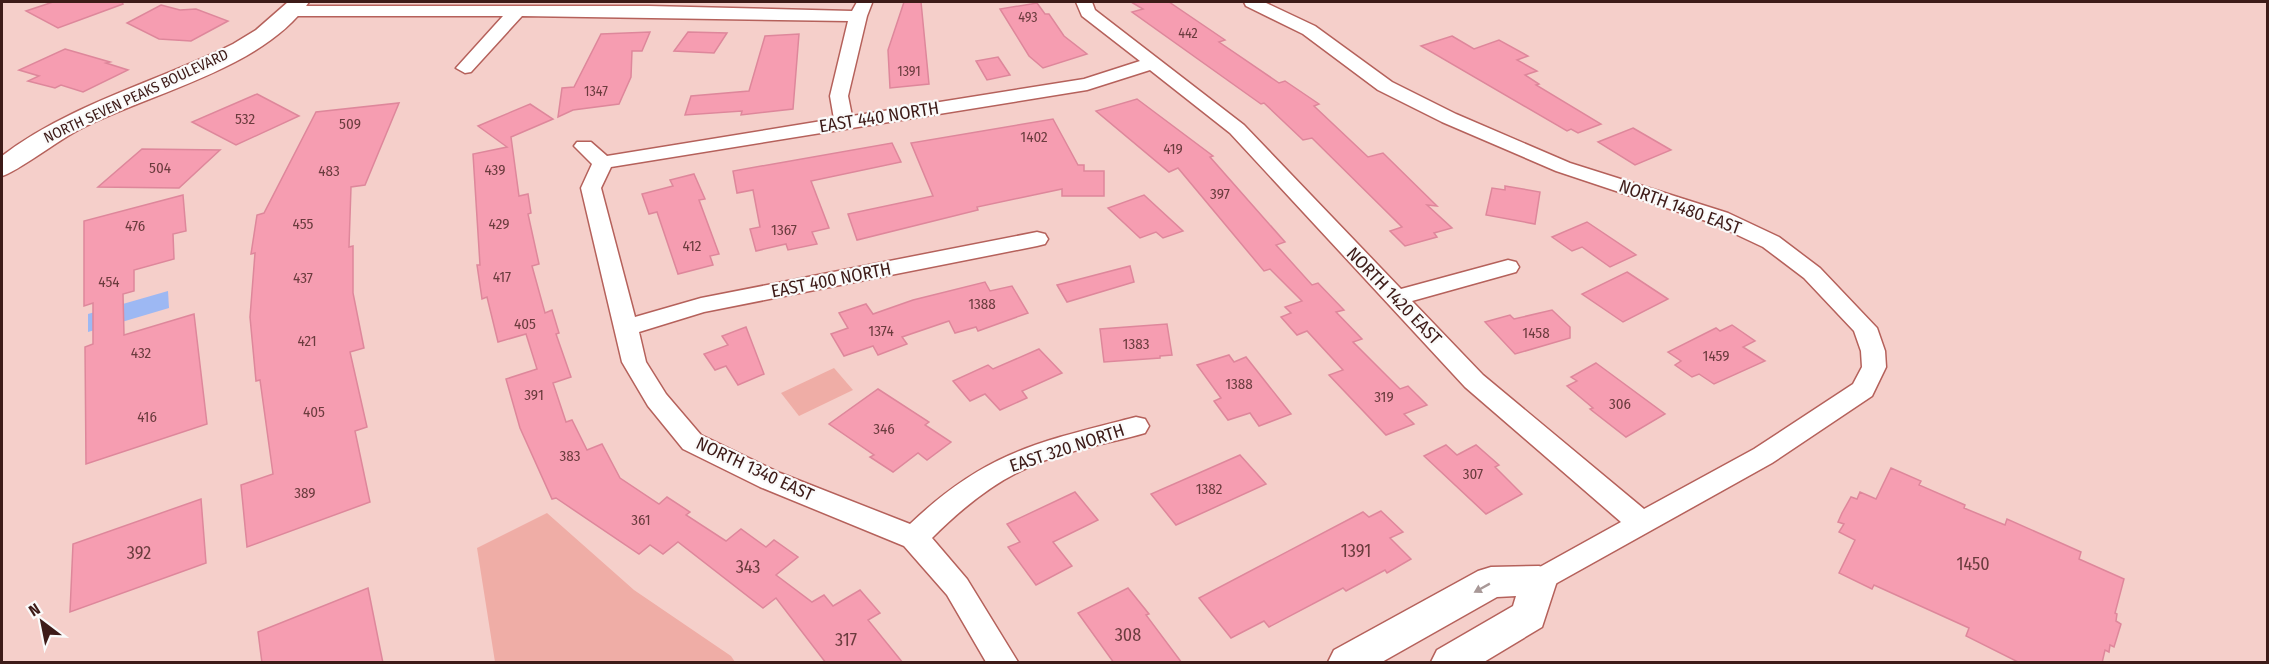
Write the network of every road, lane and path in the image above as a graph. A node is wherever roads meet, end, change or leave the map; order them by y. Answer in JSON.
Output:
{"nodes":[{"id":1,"x":1084,"y":2,"type":"edge"},
{"id":2,"x":1252,"y":2,"type":"edge"},
{"id":3,"x":294,"y":6,"type":"edge"},
{"id":4,"x":472,"y":6,"type":"edge"},
{"id":5,"x":652,"y":6,"type":"edge"},
{"id":6,"x":862,"y":9,"type":"edge"},
{"id":7,"x":516,"y":12,"type":"junction"},
{"id":8,"x":1153,"y":63,"type":"junction"},
{"id":9,"x":465,"y":68,"type":"dead end"},
{"id":10,"x":844,"y":123,"type":"junction"},
{"id":11,"x":584,"y":146,"type":"dead end"},
{"id":12,"x":603,"y":164,"type":"junction"},
{"id":13,"x":2,"y":168,"type":"edge"},
{"id":14,"x":1037,"y":239,"type":"dead end"},
{"id":15,"x":1508,"y":267,"type":"dead end"},
{"id":16,"x":1395,"y":298,"type":"junction"},
{"id":17,"x":626,"y":328,"type":"junction"},
{"id":18,"x":1136,"y":426,"type":"dead end"},
{"id":19,"x":1642,"y":523,"type":"junction"},
{"id":20,"x":914,"y":538,"type":"junction"},
{"id":21,"x":1539,"y":581,"type":"junction"},
{"id":22,"x":1002,"y":663,"type":"edge"},
{"id":23,"x":1348,"y":663,"type":"edge"},
{"id":24,"x":1451,"y":663,"type":"edge"}],
"edges":[{"from":1,"to":8,"type":"street","name":"NORTH 1420 EAST"},
{"from":2,"to":19,"type":"street","name":"NORTH 1480 EAST"},
{"from":3,"to":4,"type":"street"},
{"from":3,"to":13,"type":"street","name":"NORTH SEVEN PEAKS BOULEVARD"},
{"from":4,"to":7,"type":"street"},
{"from":5,"to":6,"type":"street"},
{"from":5,"to":7,"type":"street"},
{"from":6,"to":10,"type":"street"},
{"from":7,"to":9,"type":"street"},
{"from":8,"to":10,"type":"street","name":"EAST 440 NORTH"},
{"from":8,"to":16,"type":"street","name":"NORTH 1420 EAST"},
{"from":10,"to":12,"type":"street","name":"EAST 440 NORTH"},
{"from":11,"to":12,"type":"street"},
{"from":12,"to":17,"type":"street","name":"NORTH 1340 EAST"},
{"from":14,"to":17,"type":"street","name":"EAST 400 NORTH"},
{"from":15,"to":16,"type":"street"},
{"from":16,"to":19,"type":"street","name":"NORTH 1420 EAST"},
{"from":17,"to":20,"type":"street","name":"NORTH 1340 EAST"},
{"from":18,"to":20,"type":"street","name":"EAST 320 NORTH"},
{"from":19,"to":21,"type":"street","name":"NORTH 1480 EAST"},
{"from":20,"to":22,"type":"street","name":"NORTH 1340 EAST"},
{"from":21,"to":23,"type":"street","one_way":true},
{"from":21,"to":24,"type":"street"}]}
